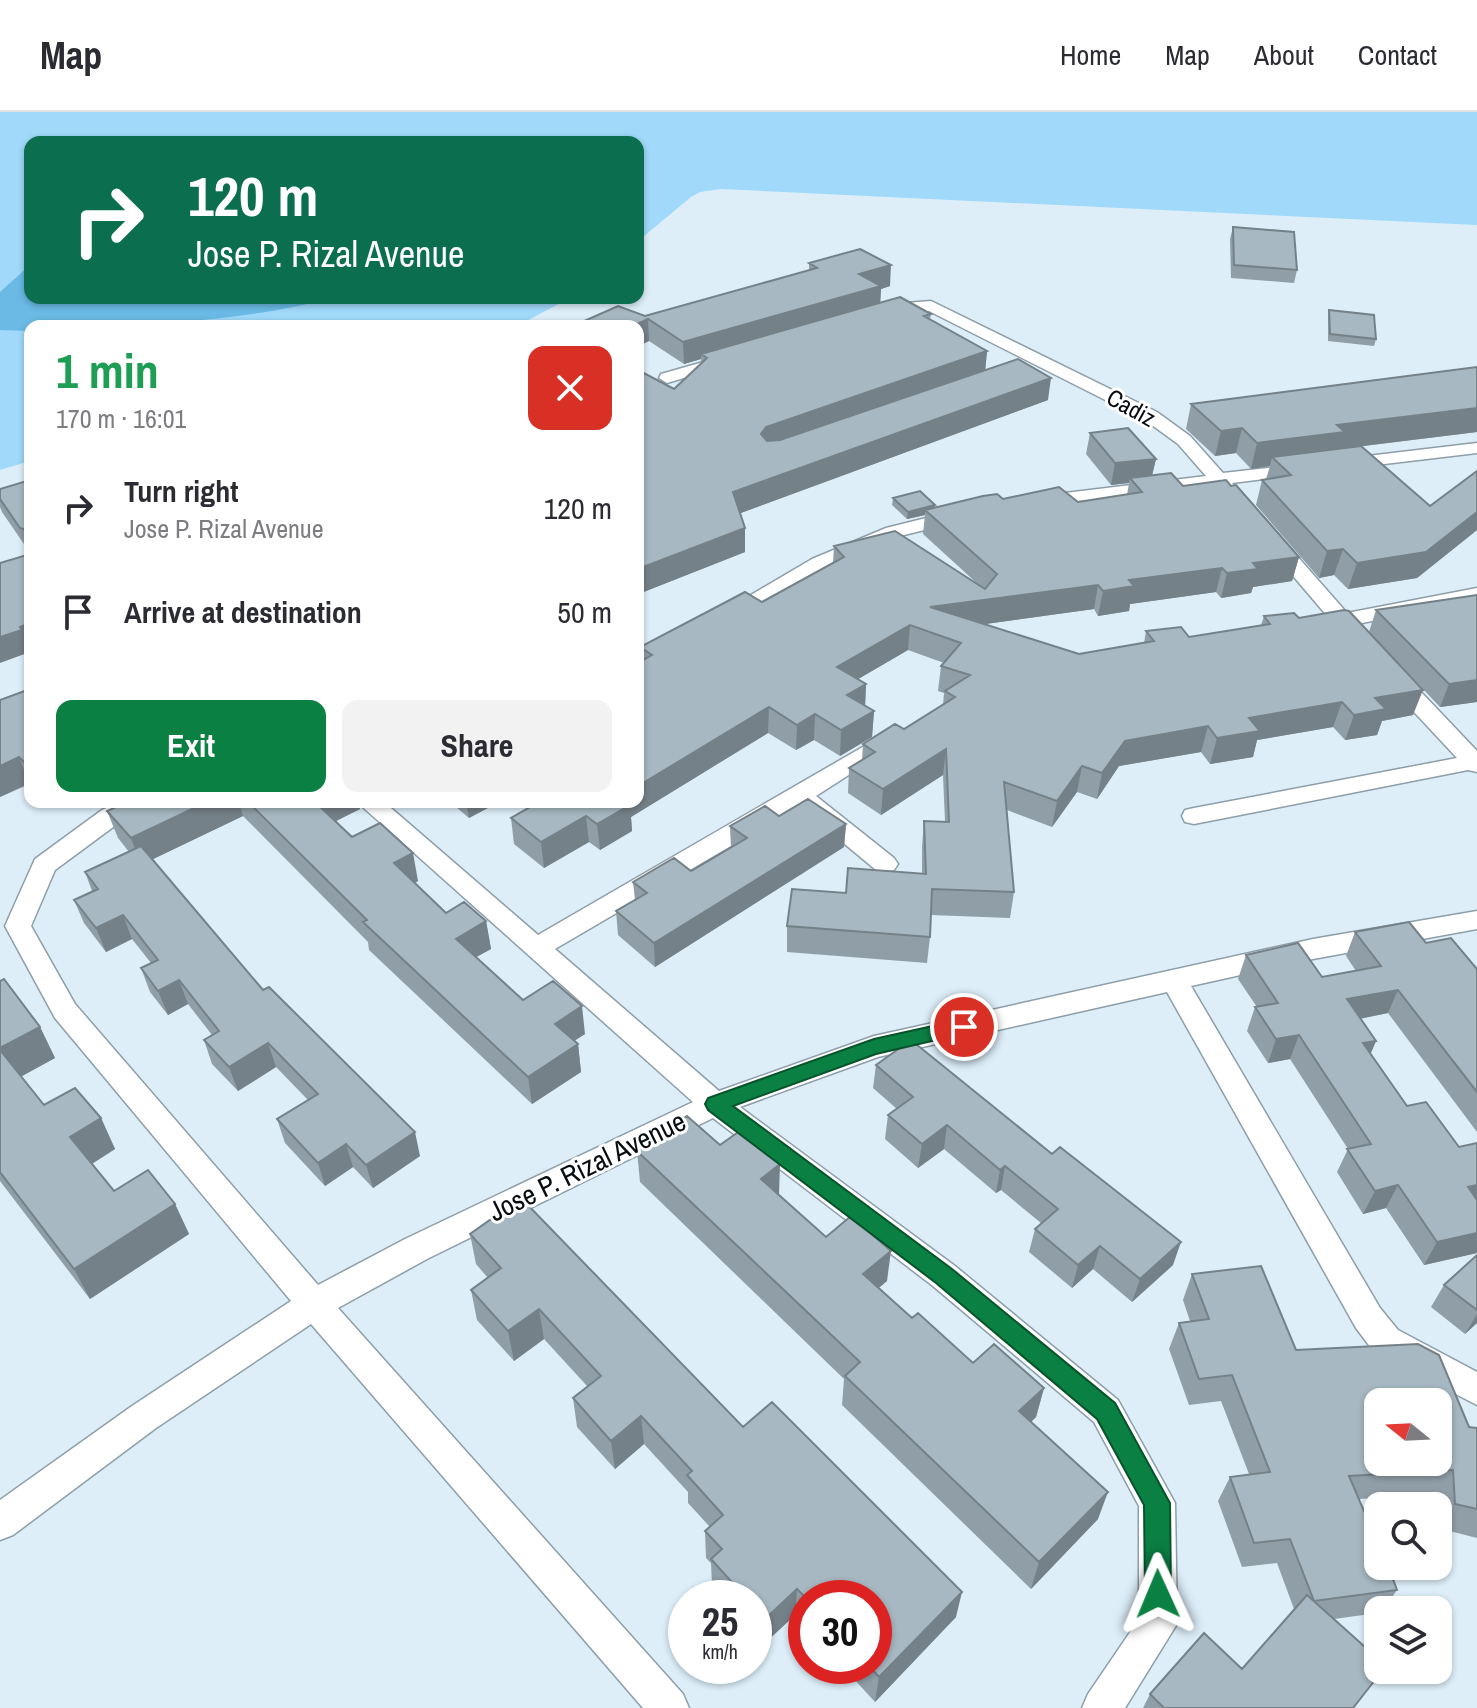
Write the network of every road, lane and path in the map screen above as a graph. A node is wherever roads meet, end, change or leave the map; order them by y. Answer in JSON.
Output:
{"nodes":[{"id":1,"x":861,"y":321,"type":"edge"},
{"id":2,"x":741,"y":356,"type":"edge"},
{"id":3,"x":1043,"y":362,"type":"junction"},
{"id":4,"x":1013,"y":373,"type":"edge"},
{"id":5,"x":667,"y":378,"type":"dead end"},
{"id":6,"x":1477,"y":448,"type":"edge"},
{"id":7,"x":1219,"y":479,"type":"junction"},
{"id":8,"x":1025,"y":504,"type":"edge"},
{"id":9,"x":980,"y":511,"type":"edge"},
{"id":10,"x":1477,"y":594,"type":"edge"},
{"id":11,"x":1342,"y":621,"type":"junction"},
{"id":12,"x":715,"y":622,"type":"edge"},
{"id":13,"x":1311,"y":625,"type":"edge"},
{"id":14,"x":899,"y":732,"type":"edge"},
{"id":15,"x":1476,"y":763,"type":"edge"},
{"id":16,"x":800,"y":795,"type":"junction"},
{"id":17,"x":128,"y":808,"type":"edge"},
{"id":18,"x":381,"y":808,"type":"edge"},
{"id":19,"x":1194,"y":816,"type":"dead end"},
{"id":20,"x":885,"y":864,"type":"dead end"},
{"id":21,"x":1477,"y":920,"type":"edge"},
{"id":22,"x":537,"y":948,"type":"junction"},
{"id":23,"x":1174,"y":980,"type":"junction"},
{"id":24,"x":715,"y":1104,"type":"junction"},
{"id":25,"x":314,"y":1304,"type":"junction"},
{"id":26,"x":1477,"y":1389,"type":"edge"},
{"id":27,"x":0,"y":1522,"type":"edge"},
{"id":28,"x":669,"y":1708,"type":"edge"},
{"id":29,"x":1102,"y":1708,"type":"edge"}],
"edges":[{"from":1,"to":3,"type":"street","name":"Cadiz"},
{"from":2,"to":5,"type":"street"},
{"from":3,"to":4,"type":"street"},
{"from":3,"to":7,"type":"street","name":"Cadiz"},
{"from":6,"to":7,"type":"street"},
{"from":7,"to":8,"type":"street"},
{"from":7,"to":11,"type":"street","name":"Cadiz"},
{"from":9,"to":12,"type":"street"},
{"from":10,"to":11,"type":"street"},
{"from":11,"to":13,"type":"street"},
{"from":11,"to":15,"type":"street","name":"Cadiz"},
{"from":14,"to":16,"type":"street"},
{"from":15,"to":19,"type":"street"},
{"from":16,"to":20,"type":"street"},
{"from":16,"to":22,"type":"street"},
{"from":17,"to":25,"type":"street"},
{"from":18,"to":22,"type":"street"},
{"from":21,"to":23,"type":"street","name":"Jose P. Rizal Avenue"},
{"from":22,"to":24,"type":"street"},
{"from":23,"to":24,"type":"street","name":"Jose P. Rizal Avenue"},
{"from":23,"to":26,"type":"street"},
{"from":24,"to":25,"type":"street","name":"Jose P. Rizal Avenue"},
{"from":24,"to":29,"type":"street"},
{"from":25,"to":27,"type":"street","name":"Jose P. Rizal Avenue"},
{"from":25,"to":28,"type":"street"}]}
